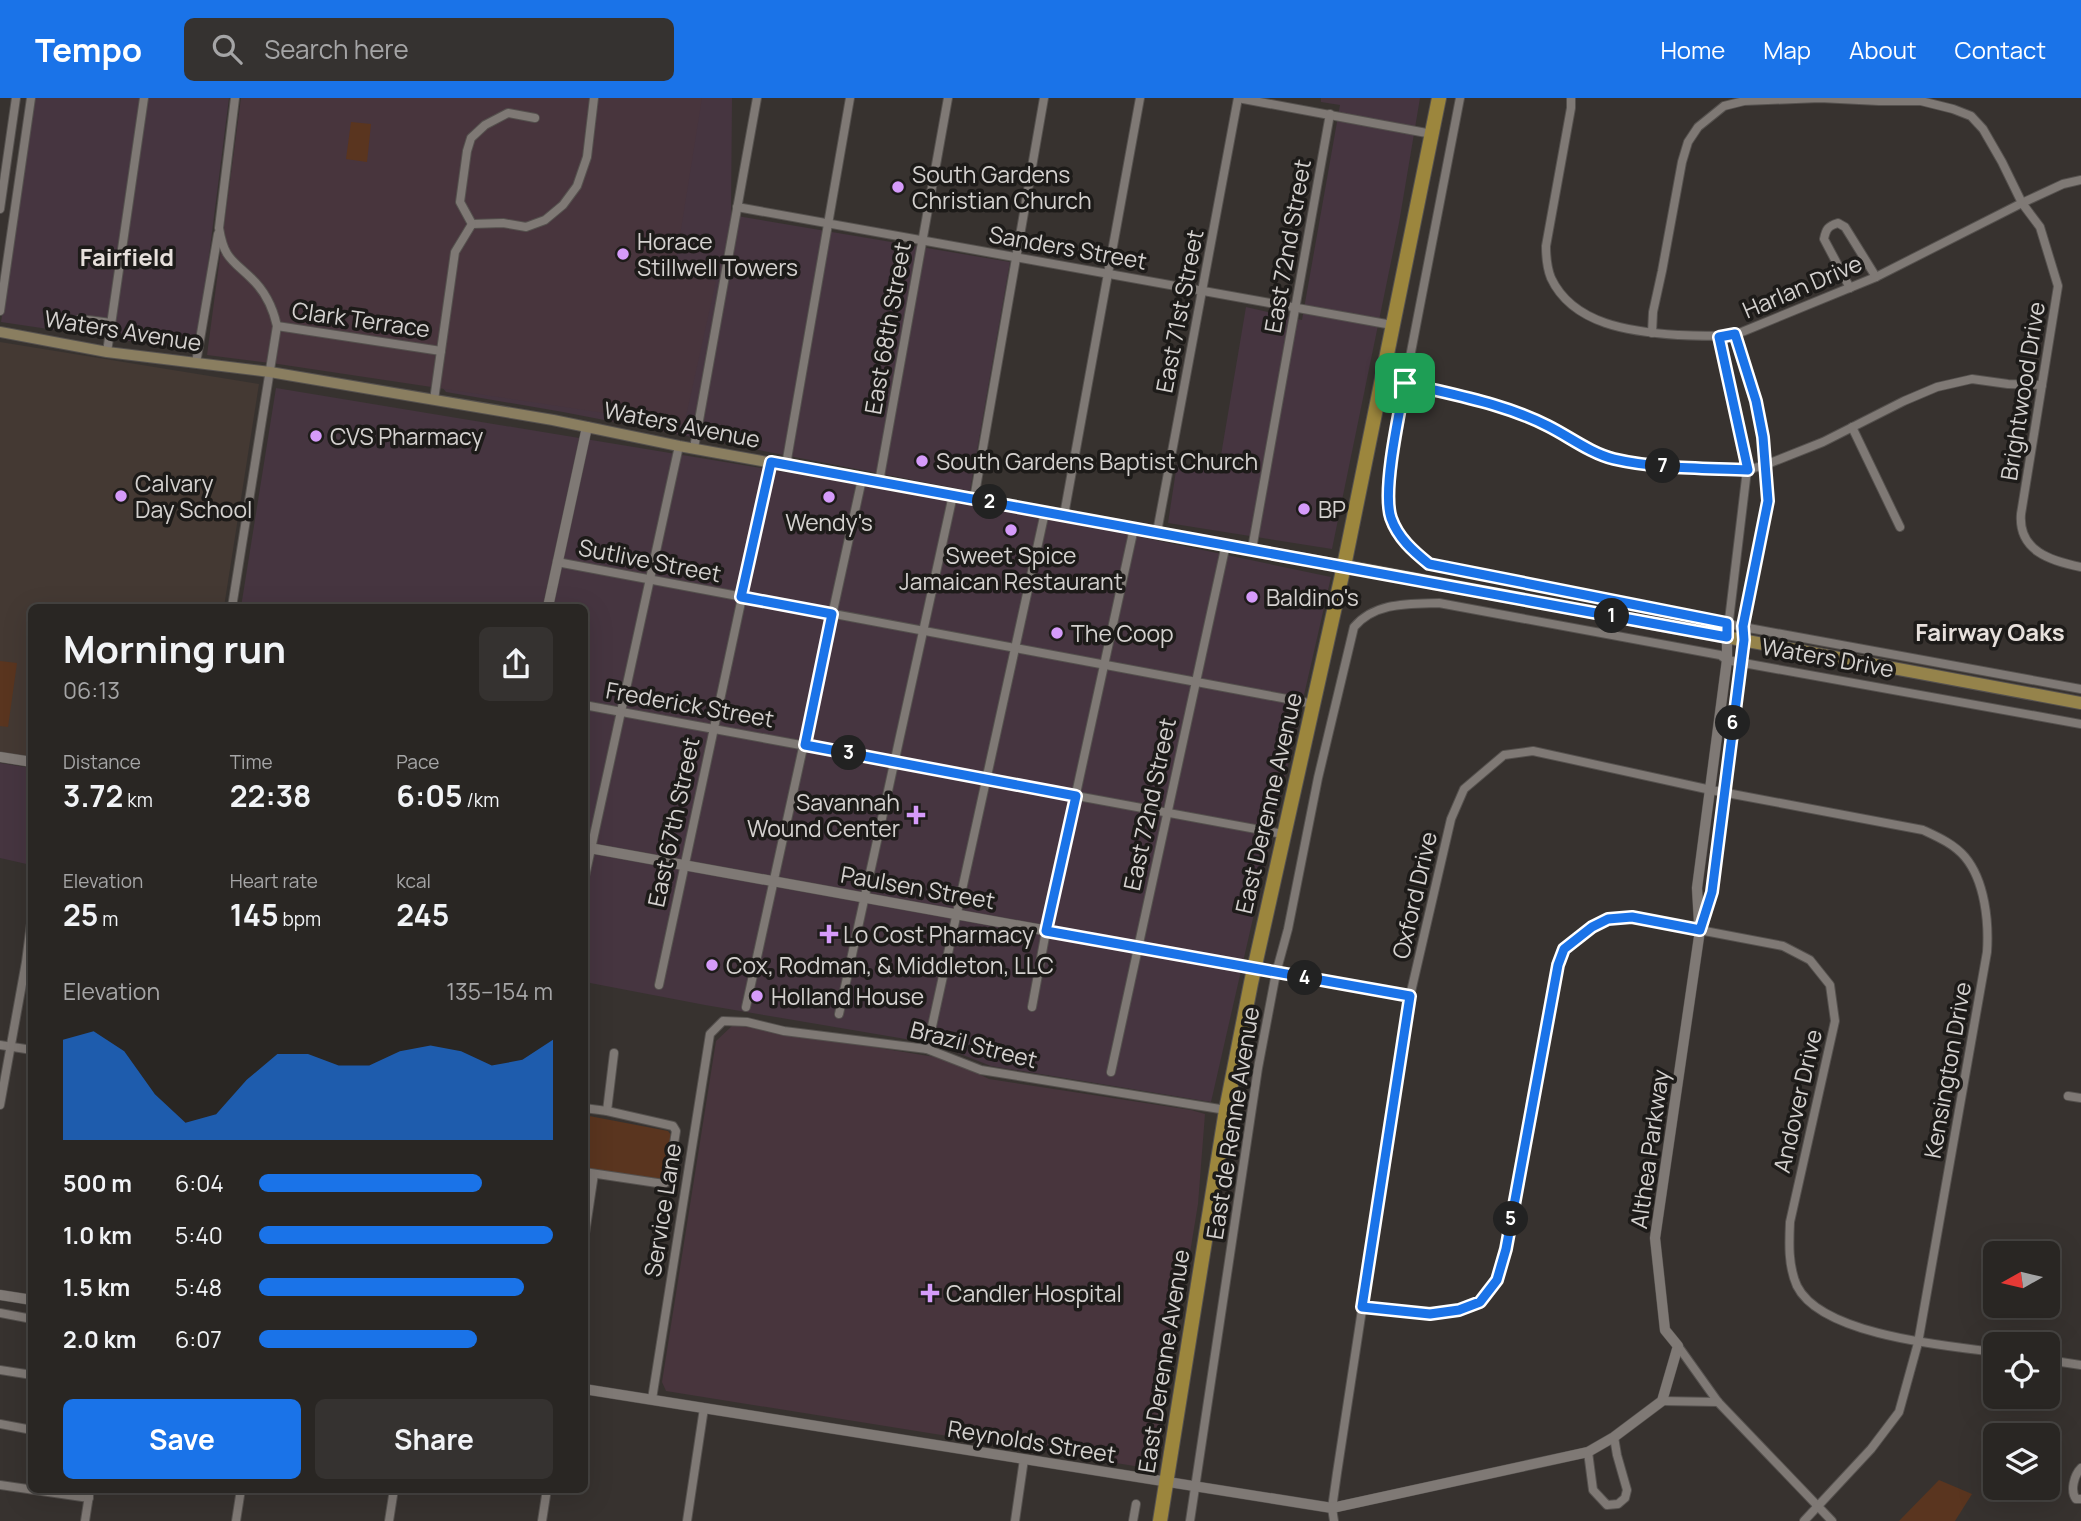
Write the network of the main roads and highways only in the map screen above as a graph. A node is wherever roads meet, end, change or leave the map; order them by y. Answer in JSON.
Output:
{"nodes":[{"id":1,"x":1439,"y":98,"type":"edge"},
{"id":2,"x":0,"y":332,"type":"edge"},
{"id":3,"x":1344,"y":566,"type":"junction"},
{"id":4,"x":1727,"y":637,"type":"joint"},
{"id":5,"x":2081,"y":703,"type":"edge"},
{"id":6,"x":1160,"y":1521,"type":"edge"}],
"edges":[{"from":1,"to":3,"type":"highway","name":"East Derenne Avenue"},
{"from":2,"to":3,"type":"main road","name":"Waters Avenue"},
{"from":3,"to":4,"type":"main road","name":"Waters Avenue"},
{"from":3,"to":6,"type":"highway","name":"East Derenne Avenue"},
{"from":4,"to":5,"type":"main road","name":"Waters Drive"}]}
